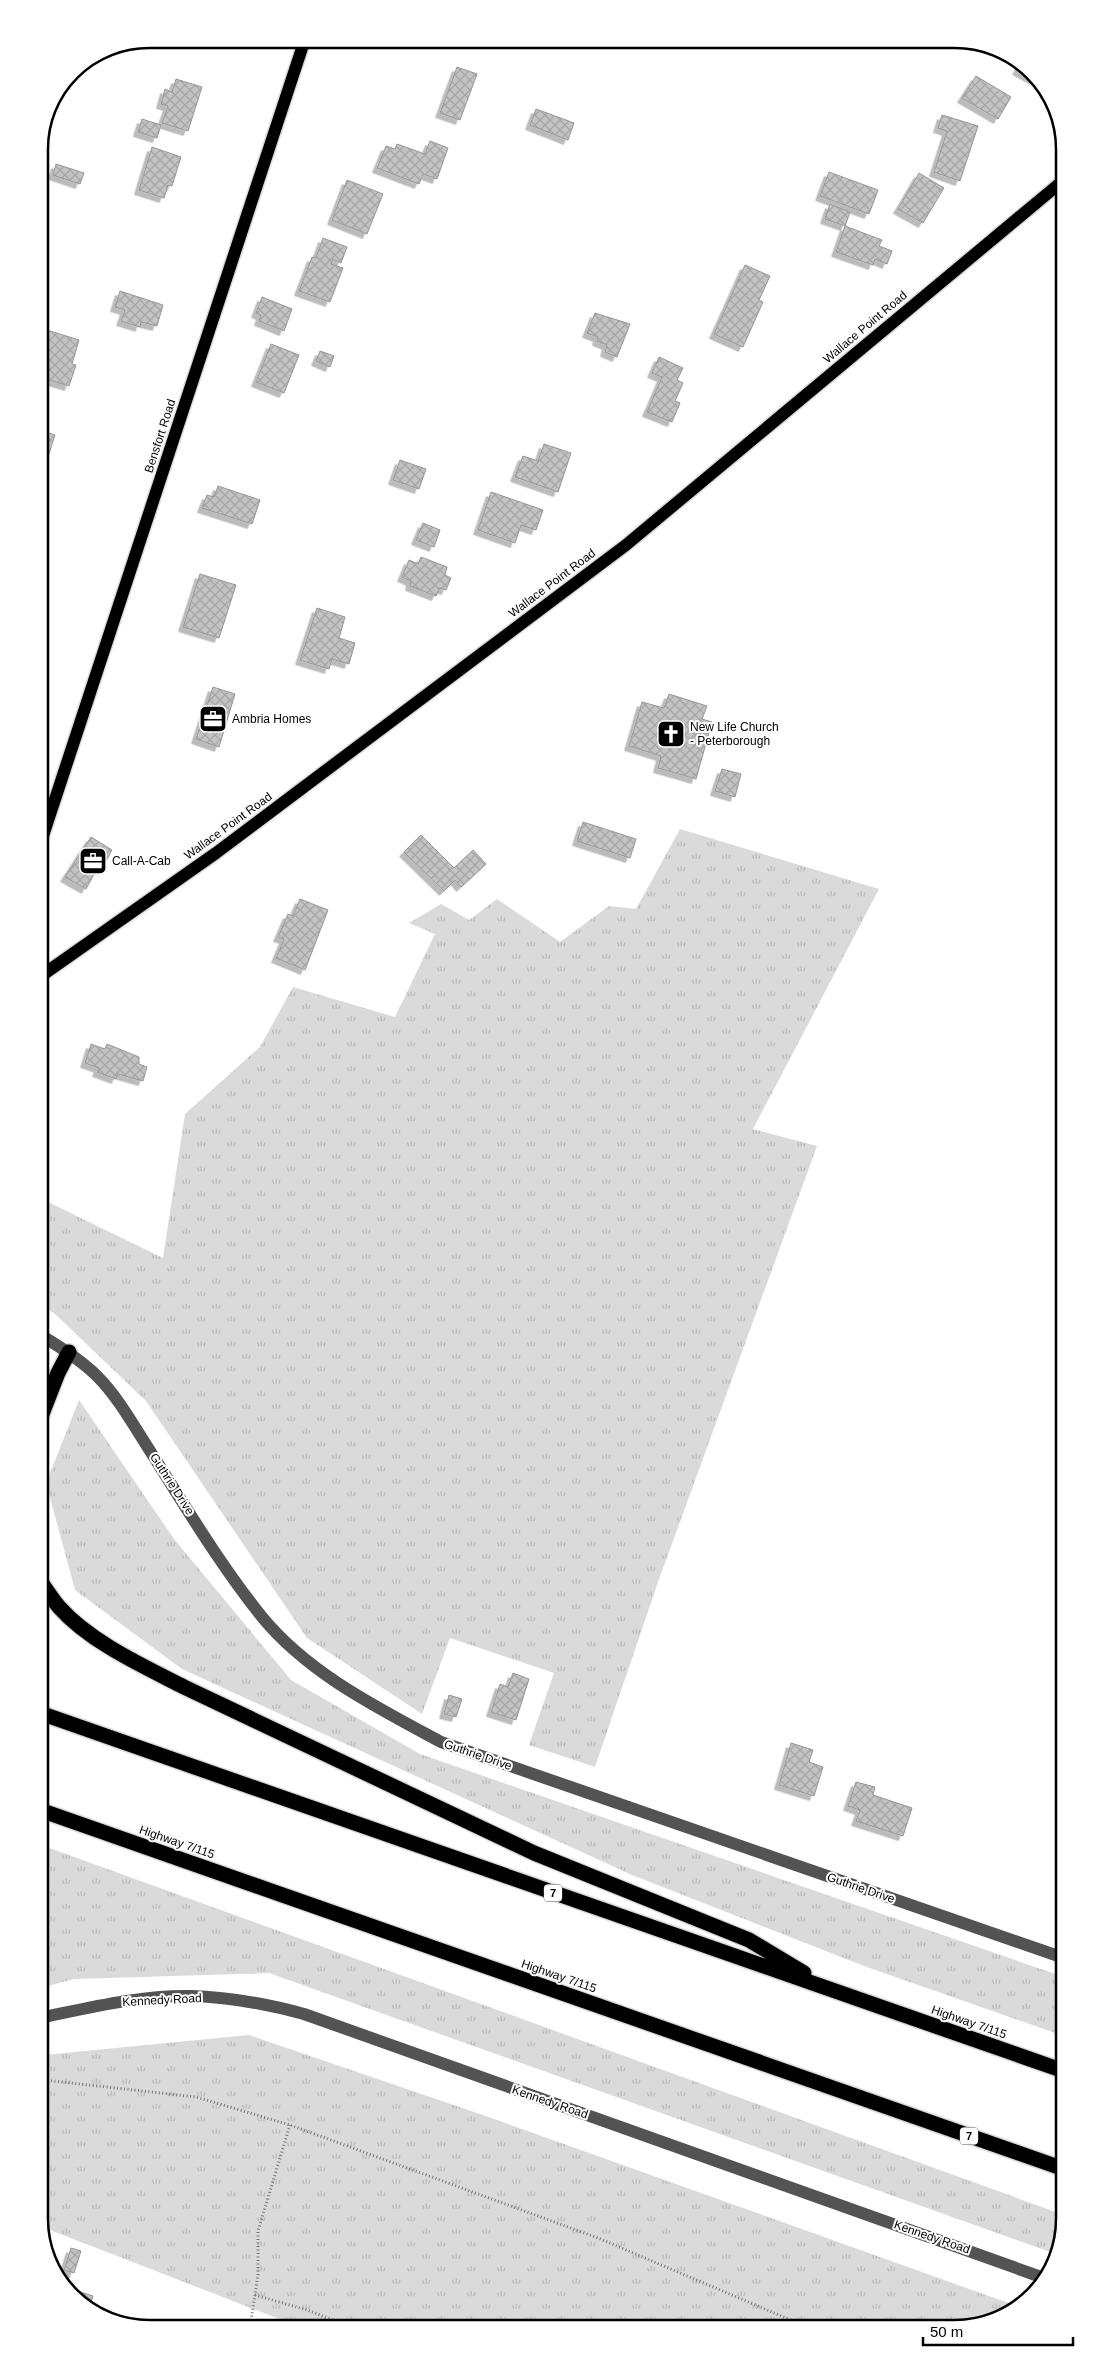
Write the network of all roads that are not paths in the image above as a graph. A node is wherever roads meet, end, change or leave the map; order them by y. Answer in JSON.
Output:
{"nodes":[{"id":1,"x":301,"y":48,"type":"edge"},
{"id":2,"x":1056,"y":186,"type":"edge"},
{"id":3,"x":48,"y":821,"type":"edge"},
{"id":4,"x":48,"y":971,"type":"edge"},
{"id":5,"x":48,"y":1340,"type":"edge"},
{"id":6,"x":69,"y":1352,"type":"junction"},
{"id":7,"x":48,"y":1399,"type":"edge"},
{"id":8,"x":48,"y":1592,"type":"edge"},
{"id":9,"x":48,"y":1716,"type":"edge"},
{"id":10,"x":48,"y":1812,"type":"edge"},
{"id":11,"x":1056,"y":1955,"type":"edge"},
{"id":12,"x":831,"y":1990,"type":"junction"},
{"id":13,"x":48,"y":2016,"type":"edge"},
{"id":14,"x":1056,"y":2068,"type":"edge"},
{"id":15,"x":874,"y":2103,"type":"junction"},
{"id":16,"x":1056,"y":2166,"type":"edge"},
{"id":17,"x":1056,"y":2177,"type":"edge"},
{"id":18,"x":1038,"y":2276,"type":"edge"}],
"edges":[{"from":1,"to":3,"type":"main road","name":"Bensfort Road"},
{"from":2,"to":4,"type":"main road","name":"Wallace Point Road"},
{"from":5,"to":6,"type":"street","name":"Guthrie Drive"},
{"from":6,"to":7,"type":"highway"},
{"from":6,"to":11,"type":"street","name":"Guthrie Drive"},
{"from":8,"to":12,"type":"highway"},
{"from":9,"to":12,"type":"highway","name":"Highway 7/115","number":"7"},
{"from":10,"to":15,"type":"highway","name":"Highway 7/115","number":"7"},
{"from":12,"to":14,"type":"highway","name":"Highway 7/115","number":"7"},
{"from":13,"to":18,"type":"street","name":"Kennedy Road"},
{"from":15,"to":16,"type":"highway","name":"Highway 7/115","number":"7"},
{"from":15,"to":17,"type":"highway"}]}
